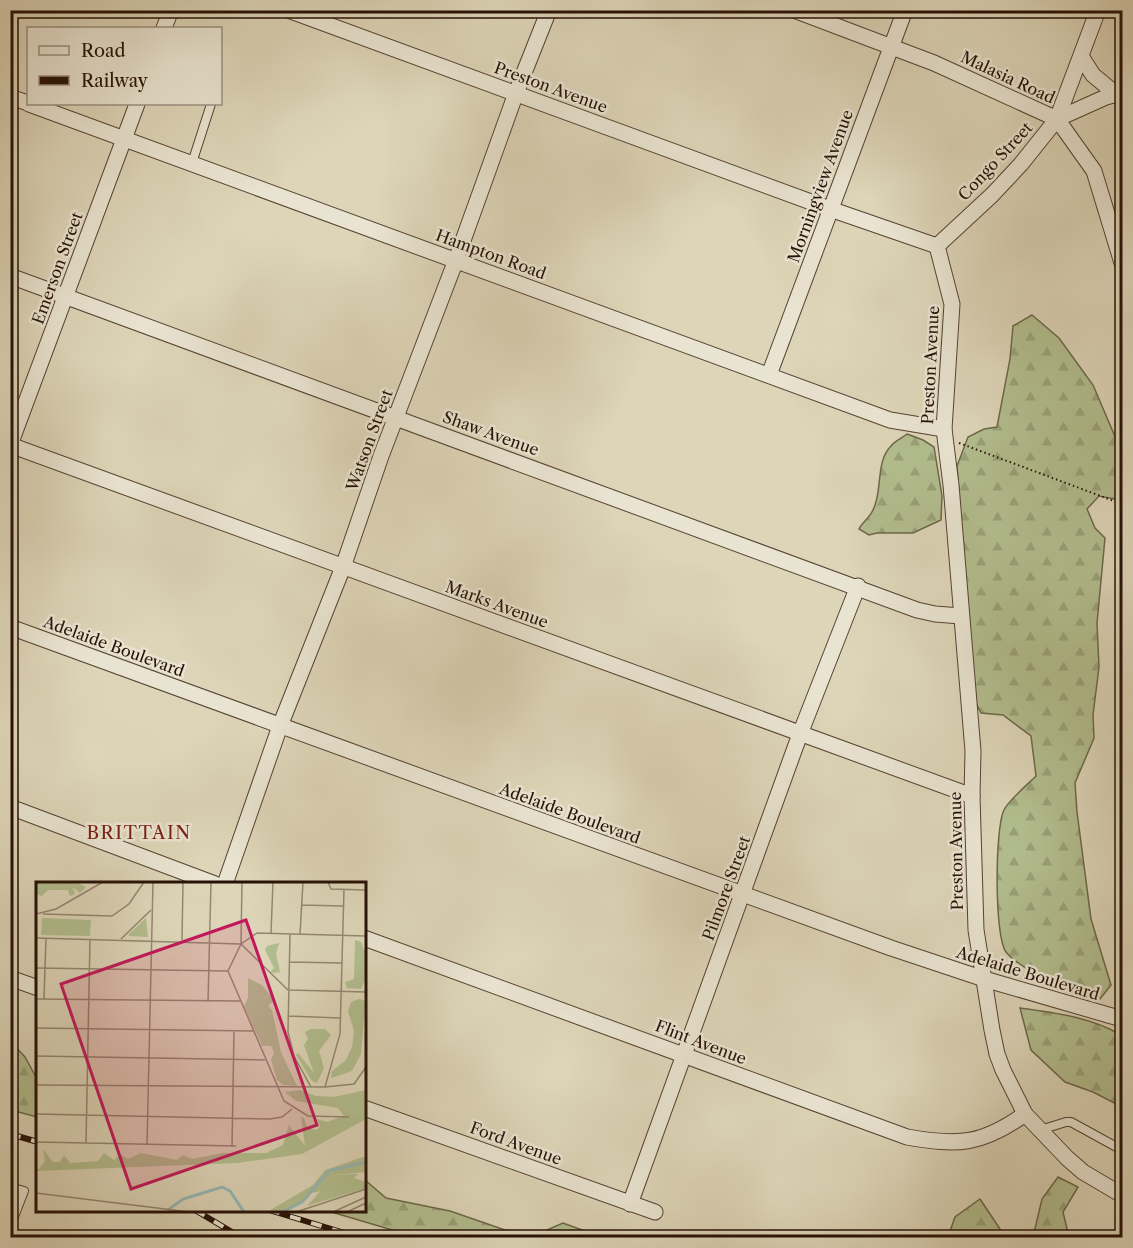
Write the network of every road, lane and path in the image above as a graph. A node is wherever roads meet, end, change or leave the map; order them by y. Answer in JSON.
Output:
{"nodes":[{"id":1,"x":171,"y":10,"type":"edge"},
{"id":2,"x":288,"y":10,"type":"edge"},
{"id":3,"x":549,"y":10,"type":"edge"},
{"id":4,"x":794,"y":10,"type":"edge"},
{"id":5,"x":905,"y":10,"type":"edge"},
{"id":6,"x":1098,"y":10,"type":"edge"},
{"id":7,"x":164,"y":27,"type":"edge"},
{"id":8,"x":892,"y":46,"type":"junction"},
{"id":9,"x":1081,"y":56,"type":"junction"},
{"id":10,"x":516,"y":93,"type":"junction"},
{"id":11,"x":1119,"y":93,"type":"edge"},
{"id":12,"x":10,"y":97,"type":"edge"},
{"id":13,"x":27,"y":102,"type":"edge"},
{"id":14,"x":34,"y":105,"type":"edge"},
{"id":15,"x":137,"y":105,"type":"edge"},
{"id":16,"x":211,"y":105,"type":"edge"},
{"id":17,"x":1057,"y":119,"type":"junction"},
{"id":18,"x":125,"y":138,"type":"junction"},
{"id":19,"x":192,"y":163,"type":"junction"},
{"id":20,"x":830,"y":209,"type":"junction"},
{"id":21,"x":937,"y":246,"type":"junction"},
{"id":22,"x":456,"y":260,"type":"junction"},
{"id":23,"x":1122,"y":263,"type":"edge"},
{"id":24,"x":10,"y":276,"type":"edge"},
{"id":25,"x":65,"y":297,"type":"junction"},
{"id":26,"x":769,"y":375,"type":"junction"},
{"id":27,"x":396,"y":417,"type":"junction"},
{"id":28,"x":945,"y":434,"type":"junction"},
{"id":29,"x":10,"y":445,"type":"edge"},
{"id":30,"x":1122,"y":504,"type":"edge"},
{"id":31,"x":343,"y":567,"type":"junction"},
{"id":32,"x":858,"y":586,"type":"junction"},
{"id":33,"x":961,"y":616,"type":"junction"},
{"id":34,"x":10,"y":627,"type":"edge"},
{"id":35,"x":280,"y":726,"type":"junction"},
{"id":36,"x":800,"y":734,"type":"junction"},
{"id":37,"x":972,"y":796,"type":"junction"},
{"id":38,"x":10,"y":807,"type":"edge"},
{"id":39,"x":210,"y":882,"type":"edge"},
{"id":40,"x":226,"y":882,"type":"edge"},
{"id":41,"x":742,"y":895,"type":"junction"},
{"id":42,"x":366,"y":939,"type":"edge"},
{"id":43,"x":10,"y":978,"type":"edge"},
{"id":44,"x":984,"y":979,"type":"junction"},
{"id":45,"x":36,"y":987,"type":"edge"},
{"id":46,"x":1122,"y":1019,"type":"edge"},
{"id":47,"x":684,"y":1054,"type":"junction"},
{"id":48,"x":366,"y":1109,"type":"edge"},
{"id":49,"x":1025,"y":1114,"type":"junction"},
{"id":50,"x":1040,"y":1130,"type":"junction"},
{"id":51,"x":1122,"y":1150,"type":"edge"},
{"id":52,"x":10,"y":1187,"type":"edge"},
{"id":53,"x":1122,"y":1195,"type":"edge"},
{"id":54,"x":630,"y":1204,"type":"junction"},
{"id":55,"x":655,"y":1212,"type":"dead end"},
{"id":56,"x":10,"y":1227,"type":"edge"}],
"edges":[{"from":1,"to":7,"type":"street"},
{"from":2,"to":10,"type":"street","name":"Preston Avenue"},
{"from":3,"to":10,"type":"street","name":"Watson Street"},
{"from":4,"to":8,"type":"street","name":"Malasia Road"},
{"from":5,"to":8,"type":"street","name":"Morningview Avenue"},
{"from":6,"to":9,"type":"street"},
{"from":8,"to":17,"type":"street","name":"Malasia Road"},
{"from":8,"to":20,"type":"street","name":"Morningview Avenue"},
{"from":9,"to":11,"type":"street","name":"Congo Street"},
{"from":9,"to":17,"type":"street"},
{"from":10,"to":20,"type":"street","name":"Preston Avenue"},
{"from":10,"to":22,"type":"street","name":"Watson Street"},
{"from":11,"to":17,"type":"street","name":"Congo Street"},
{"from":12,"to":13,"type":"street","name":"Hampton Road"},
{"from":14,"to":18,"type":"street","name":"Hampton Road"},
{"from":15,"to":18,"type":"street","name":"Emerson Street"},
{"from":16,"to":19,"type":"lane"},
{"from":17,"to":21,"type":"street","name":"Congo Street"},
{"from":17,"to":23,"type":"street","name":"Malasia Road"},
{"from":18,"to":19,"type":"street","name":"Hampton Road"},
{"from":18,"to":25,"type":"street","name":"Emerson Street"},
{"from":19,"to":22,"type":"street","name":"Hampton Road"},
{"from":20,"to":21,"type":"street","name":"Preston Avenue"},
{"from":20,"to":26,"type":"street","name":"Morningview Avenue"},
{"from":21,"to":28,"type":"street","name":"Preston Avenue"},
{"from":22,"to":26,"type":"street","name":"Hampton Road"},
{"from":22,"to":27,"type":"street","name":"Watson Street"},
{"from":24,"to":25,"type":"street","name":"Shaw Avenue"},
{"from":25,"to":27,"type":"street","name":"Shaw Avenue"},
{"from":25,"to":29,"type":"street","name":"Emerson Street"},
{"from":26,"to":28,"type":"street","name":"Hampton Road"},
{"from":27,"to":31,"type":"street","name":"Watson Street"},
{"from":27,"to":32,"type":"street","name":"Shaw Avenue"},
{"from":28,"to":30,"type":"path"},
{"from":28,"to":33,"type":"street","name":"Preston Avenue"},
{"from":29,"to":31,"type":"street","name":"Marks Avenue"},
{"from":31,"to":35,"type":"street","name":"Watson Street"},
{"from":31,"to":36,"type":"street","name":"Marks Avenue"},
{"from":32,"to":33,"type":"street","name":"Shaw Avenue"},
{"from":32,"to":36,"type":"street","name":"Pilmore Street"},
{"from":33,"to":37,"type":"street","name":"Preston Avenue"},
{"from":34,"to":35,"type":"street","name":"Adelaide Boulevard"},
{"from":35,"to":40,"type":"street","name":"Watson Street"},
{"from":35,"to":41,"type":"street","name":"Adelaide Boulevard"},
{"from":36,"to":37,"type":"street","name":"Marks Avenue"},
{"from":36,"to":41,"type":"street","name":"Pilmore Street"},
{"from":37,"to":44,"type":"street","name":"Preston Avenue"},
{"from":38,"to":39,"type":"street"},
{"from":41,"to":44,"type":"street","name":"Adelaide Boulevard"},
{"from":41,"to":47,"type":"street","name":"Pilmore Street"},
{"from":42,"to":47,"type":"street","name":"Flint Avenue"},
{"from":43,"to":45,"type":"street"},
{"from":44,"to":46,"type":"street","name":"Adelaide Boulevard"},
{"from":44,"to":49,"type":"street","name":"Preston Avenue"},
{"from":47,"to":49,"type":"street","name":"Flint Avenue"},
{"from":47,"to":54,"type":"street","name":"Pilmore Street"},
{"from":48,"to":54,"type":"street","name":"Ford Avenue"},
{"from":49,"to":50,"type":"street","name":"Preston Avenue"},
{"from":50,"to":51,"type":"lane"},
{"from":50,"to":53,"type":"street","name":"Preston Avenue"},
{"from":52,"to":56,"type":"lane"},
{"from":54,"to":55,"type":"street","name":"Ford Avenue"}]}
